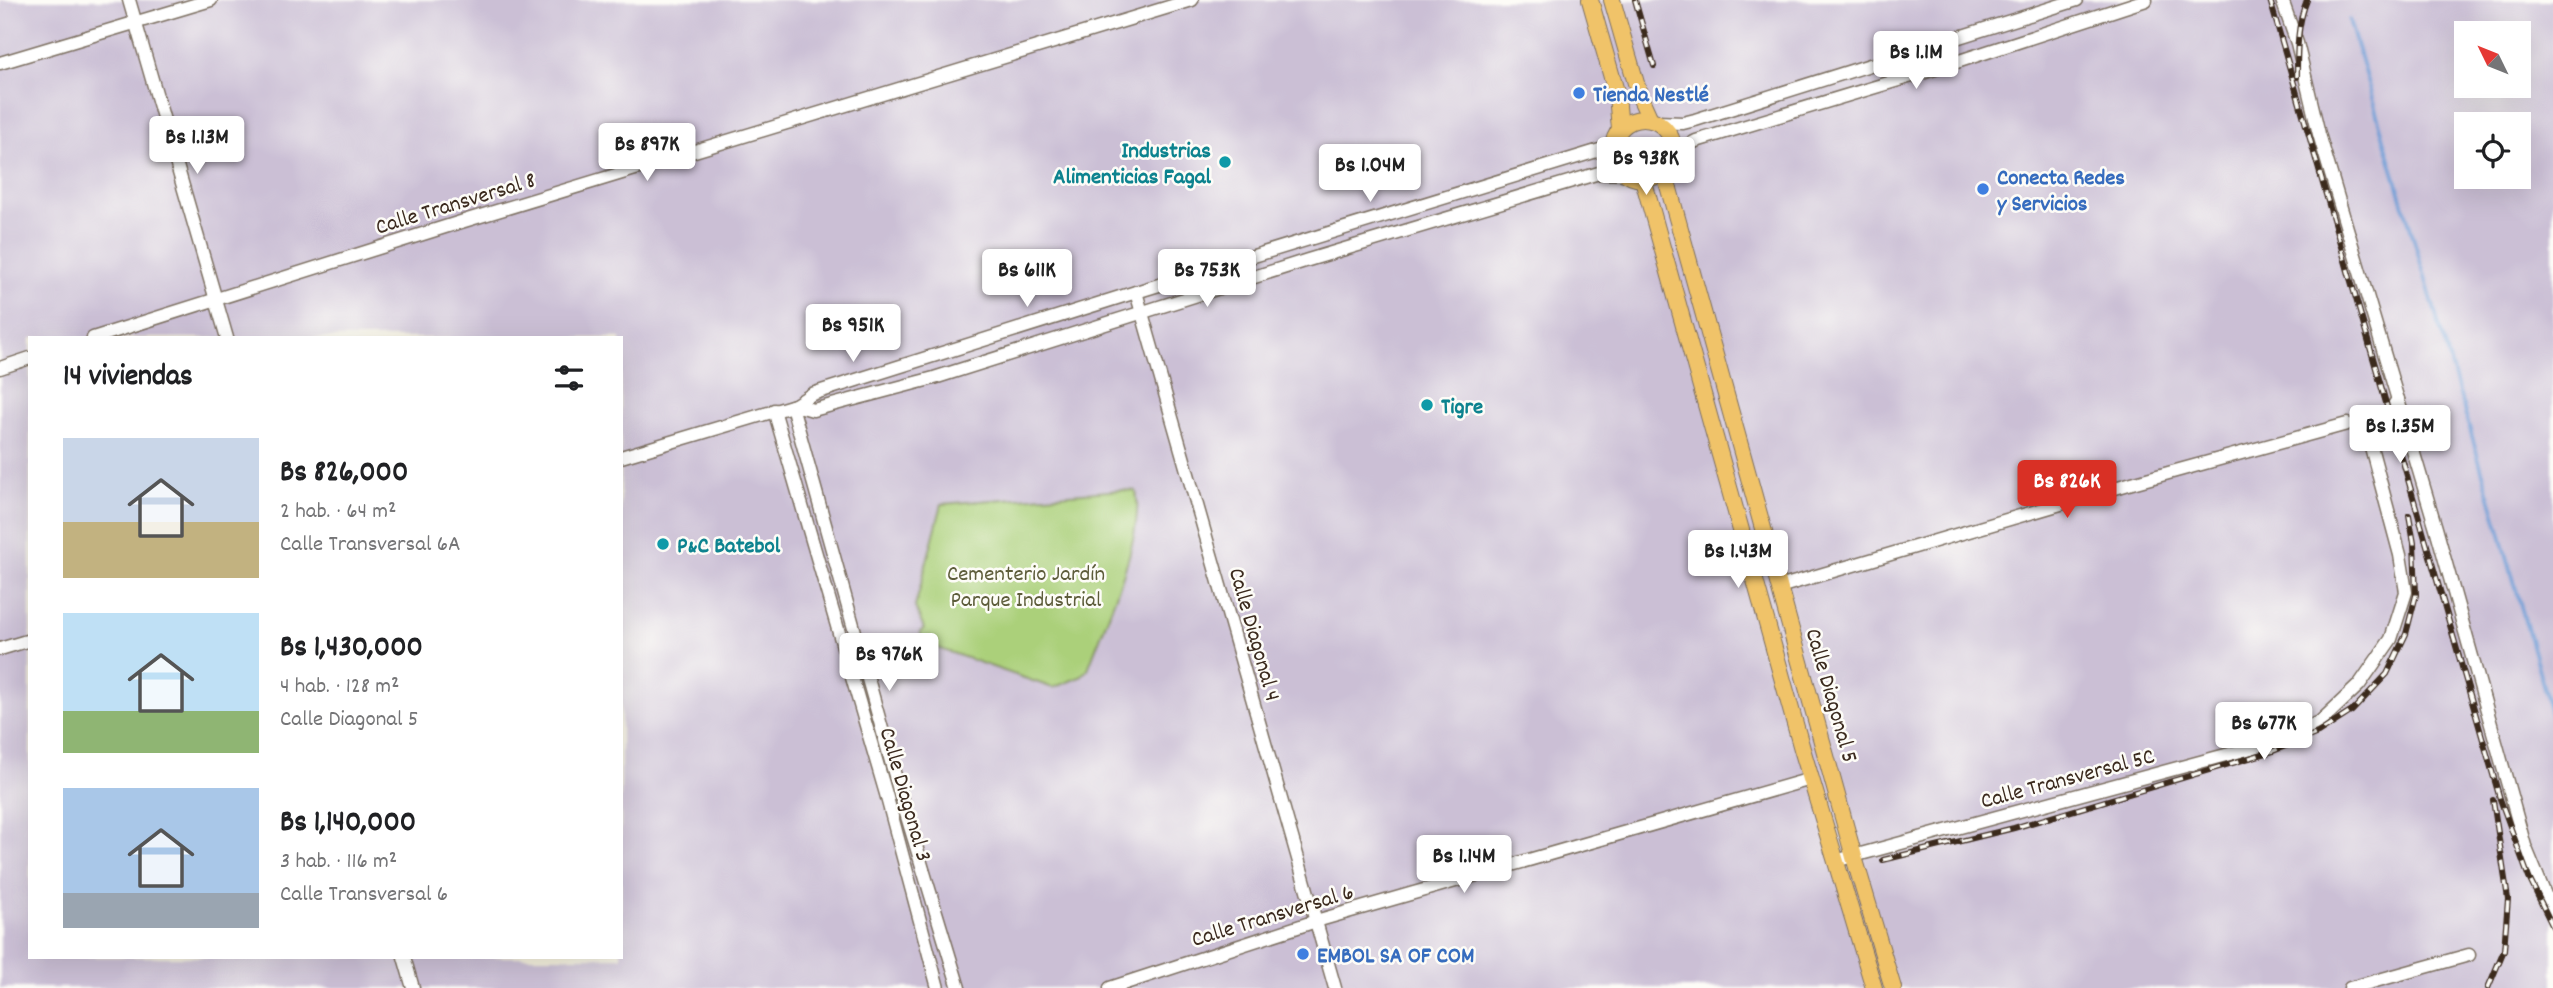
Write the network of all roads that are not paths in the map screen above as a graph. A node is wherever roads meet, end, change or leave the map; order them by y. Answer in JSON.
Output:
{"nodes":[{"id":1,"x":129,"y":0,"type":"edge"},
{"id":2,"x":211,"y":0,"type":"edge"},
{"id":3,"x":1192,"y":0,"type":"edge"},
{"id":4,"x":1590,"y":0,"type":"edge"},
{"id":5,"x":1612,"y":0,"type":"edge"},
{"id":6,"x":2077,"y":0,"type":"edge"},
{"id":7,"x":2146,"y":0,"type":"edge"},
{"id":8,"x":2282,"y":0,"type":"edge"},
{"id":9,"x":2011,"y":20,"type":"junction"},
{"id":10,"x":135,"y":23,"type":"junction"},
{"id":11,"x":2017,"y":42,"type":"junction"},
{"id":12,"x":0,"y":63,"type":"edge"},
{"id":13,"x":1814,"y":81,"type":"junction"},
{"id":14,"x":1820,"y":102,"type":"junction"},
{"id":15,"x":1653,"y":120,"type":"junction"},
{"id":16,"x":1620,"y":129,"type":"junction"},
{"id":17,"x":1613,"y":146,"type":"junction"},
{"id":18,"x":1668,"y":165,"type":"junction"},
{"id":19,"x":1626,"y":174,"type":"junction"},
{"id":20,"x":1643,"y":179,"type":"junction"},
{"id":21,"x":1457,"y":195,"type":"junction"},
{"id":22,"x":1462,"y":213,"type":"junction"},
{"id":23,"x":1136,"y":292,"type":"junction"},
{"id":24,"x":216,"y":298,"type":"junction"},
{"id":25,"x":1143,"y":311,"type":"junction"},
{"id":26,"x":99,"y":336,"type":"edge"},
{"id":27,"x":226,"y":336,"type":"edge"},
{"id":28,"x":28,"y":359,"type":"edge"},
{"id":29,"x":0,"y":368,"type":"edge"},
{"id":30,"x":2398,"y":399,"type":"junction"},
{"id":31,"x":794,"y":406,"type":"junction"},
{"id":32,"x":774,"y":410,"type":"junction"},
{"id":33,"x":2347,"y":424,"type":"dead end"},
{"id":34,"x":623,"y":456,"type":"edge"},
{"id":35,"x":1757,"y":505,"type":"junction"},
{"id":36,"x":1734,"y":510,"type":"junction"},
{"id":37,"x":1779,"y":587,"type":"junction"},
{"id":38,"x":28,"y":641,"type":"edge"},
{"id":39,"x":0,"y":649,"type":"edge"},
{"id":40,"x":1811,"y":779,"type":"junction"},
{"id":41,"x":1854,"y":857,"type":"junction"},
{"id":42,"x":1835,"y":861,"type":"junction"},
{"id":43,"x":2553,"y":914,"type":"edge"},
{"id":44,"x":1316,"y":921,"type":"junction"},
{"id":45,"x":2469,"y":955,"type":"dead end"},
{"id":46,"x":405,"y":959,"type":"edge"},
{"id":47,"x":1887,"y":965,"type":"junction"},
{"id":48,"x":1869,"y":968,"type":"junction"},
{"id":49,"x":413,"y":988,"type":"edge"},
{"id":50,"x":938,"y":988,"type":"edge"},
{"id":51,"x":960,"y":988,"type":"edge"},
{"id":52,"x":1110,"y":988,"type":"edge"},
{"id":53,"x":1335,"y":988,"type":"edge"},
{"id":54,"x":1874,"y":988,"type":"edge"},
{"id":55,"x":1893,"y":988,"type":"edge"},
{"id":56,"x":2350,"y":988,"type":"edge"}],
"edges":[{"from":1,"to":10,"type":"street"},
{"from":2,"to":10,"type":"street"},
{"from":3,"to":24,"type":"street","name":"Calle Transversal 8"},
{"from":4,"to":16,"type":"main road"},
{"from":5,"to":15,"type":"main road"},
{"from":6,"to":9,"type":"street"},
{"from":7,"to":11,"type":"street"},
{"from":8,"to":30,"type":"street"},
{"from":9,"to":11,"type":"street"},
{"from":9,"to":13,"type":"street"},
{"from":10,"to":12,"type":"street"},
{"from":10,"to":24,"type":"street"},
{"from":11,"to":14,"type":"street"},
{"from":13,"to":14,"type":"street"},
{"from":13,"to":15,"type":"street"},
{"from":14,"to":18,"type":"street"},
{"from":15,"to":16,"type":"main road"},
{"from":15,"to":18,"type":"main road"},
{"from":16,"to":17,"type":"main road"},
{"from":17,"to":19,"type":"main road"},
{"from":17,"to":21,"type":"street"},
{"from":18,"to":20,"type":"main road"},
{"from":18,"to":35,"type":"main road","name":"Calle Diagonal 5"},
{"from":19,"to":20,"type":"main road"},
{"from":19,"to":22,"type":"street"},
{"from":20,"to":36,"type":"main road","name":"Calle Diagonal 5"},
{"from":21,"to":22,"type":"street"},
{"from":21,"to":23,"type":"street"},
{"from":22,"to":25,"type":"street"},
{"from":23,"to":25,"type":"street","name":"Calle Diagonal 4"},
{"from":23,"to":31,"type":"street"},
{"from":24,"to":26,"type":"street","name":"Calle Transversal 8"},
{"from":24,"to":27,"type":"street"},
{"from":25,"to":31,"type":"street"},
{"from":25,"to":44,"type":"street","name":"Calle Diagonal 4"},
{"from":28,"to":29,"type":"street"},
{"from":30,"to":41,"type":"street","name":"Calle Transversal 5C"},
{"from":30,"to":43,"type":"street"},
{"from":31,"to":32,"type":"street"},
{"from":31,"to":51,"type":"street"},
{"from":32,"to":34,"type":"street"},
{"from":32,"to":50,"type":"street","name":"Calle Diagonal 3"},
{"from":33,"to":37,"type":"street"},
{"from":35,"to":36,"type":"main road"},
{"from":35,"to":37,"type":"main road","name":"Calle Diagonal 5"},
{"from":36,"to":40,"type":"main road","name":"Calle Diagonal 5"},
{"from":37,"to":41,"type":"main road","name":"Calle Diagonal 5"},
{"from":38,"to":39,"type":"street"},
{"from":40,"to":42,"type":"main road","name":"Calle Diagonal 5"},
{"from":40,"to":44,"type":"street","name":"Calle Transversal 6"},
{"from":41,"to":42,"type":"street","name":"Calle Transversal 5C"},
{"from":41,"to":47,"type":"main road","name":"Calle Diagonal 5"},
{"from":42,"to":48,"type":"main road","name":"Calle Diagonal 5"},
{"from":44,"to":52,"type":"street","name":"Calle Transversal 6"},
{"from":44,"to":53,"type":"street","name":"Calle Diagonal 4"},
{"from":45,"to":56,"type":"street"},
{"from":46,"to":49,"type":"street"},
{"from":47,"to":48,"type":"street"},
{"from":47,"to":55,"type":"main road","name":"Calle Diagonal 5"},
{"from":48,"to":54,"type":"main road","name":"Calle Diagonal 5"}]}
